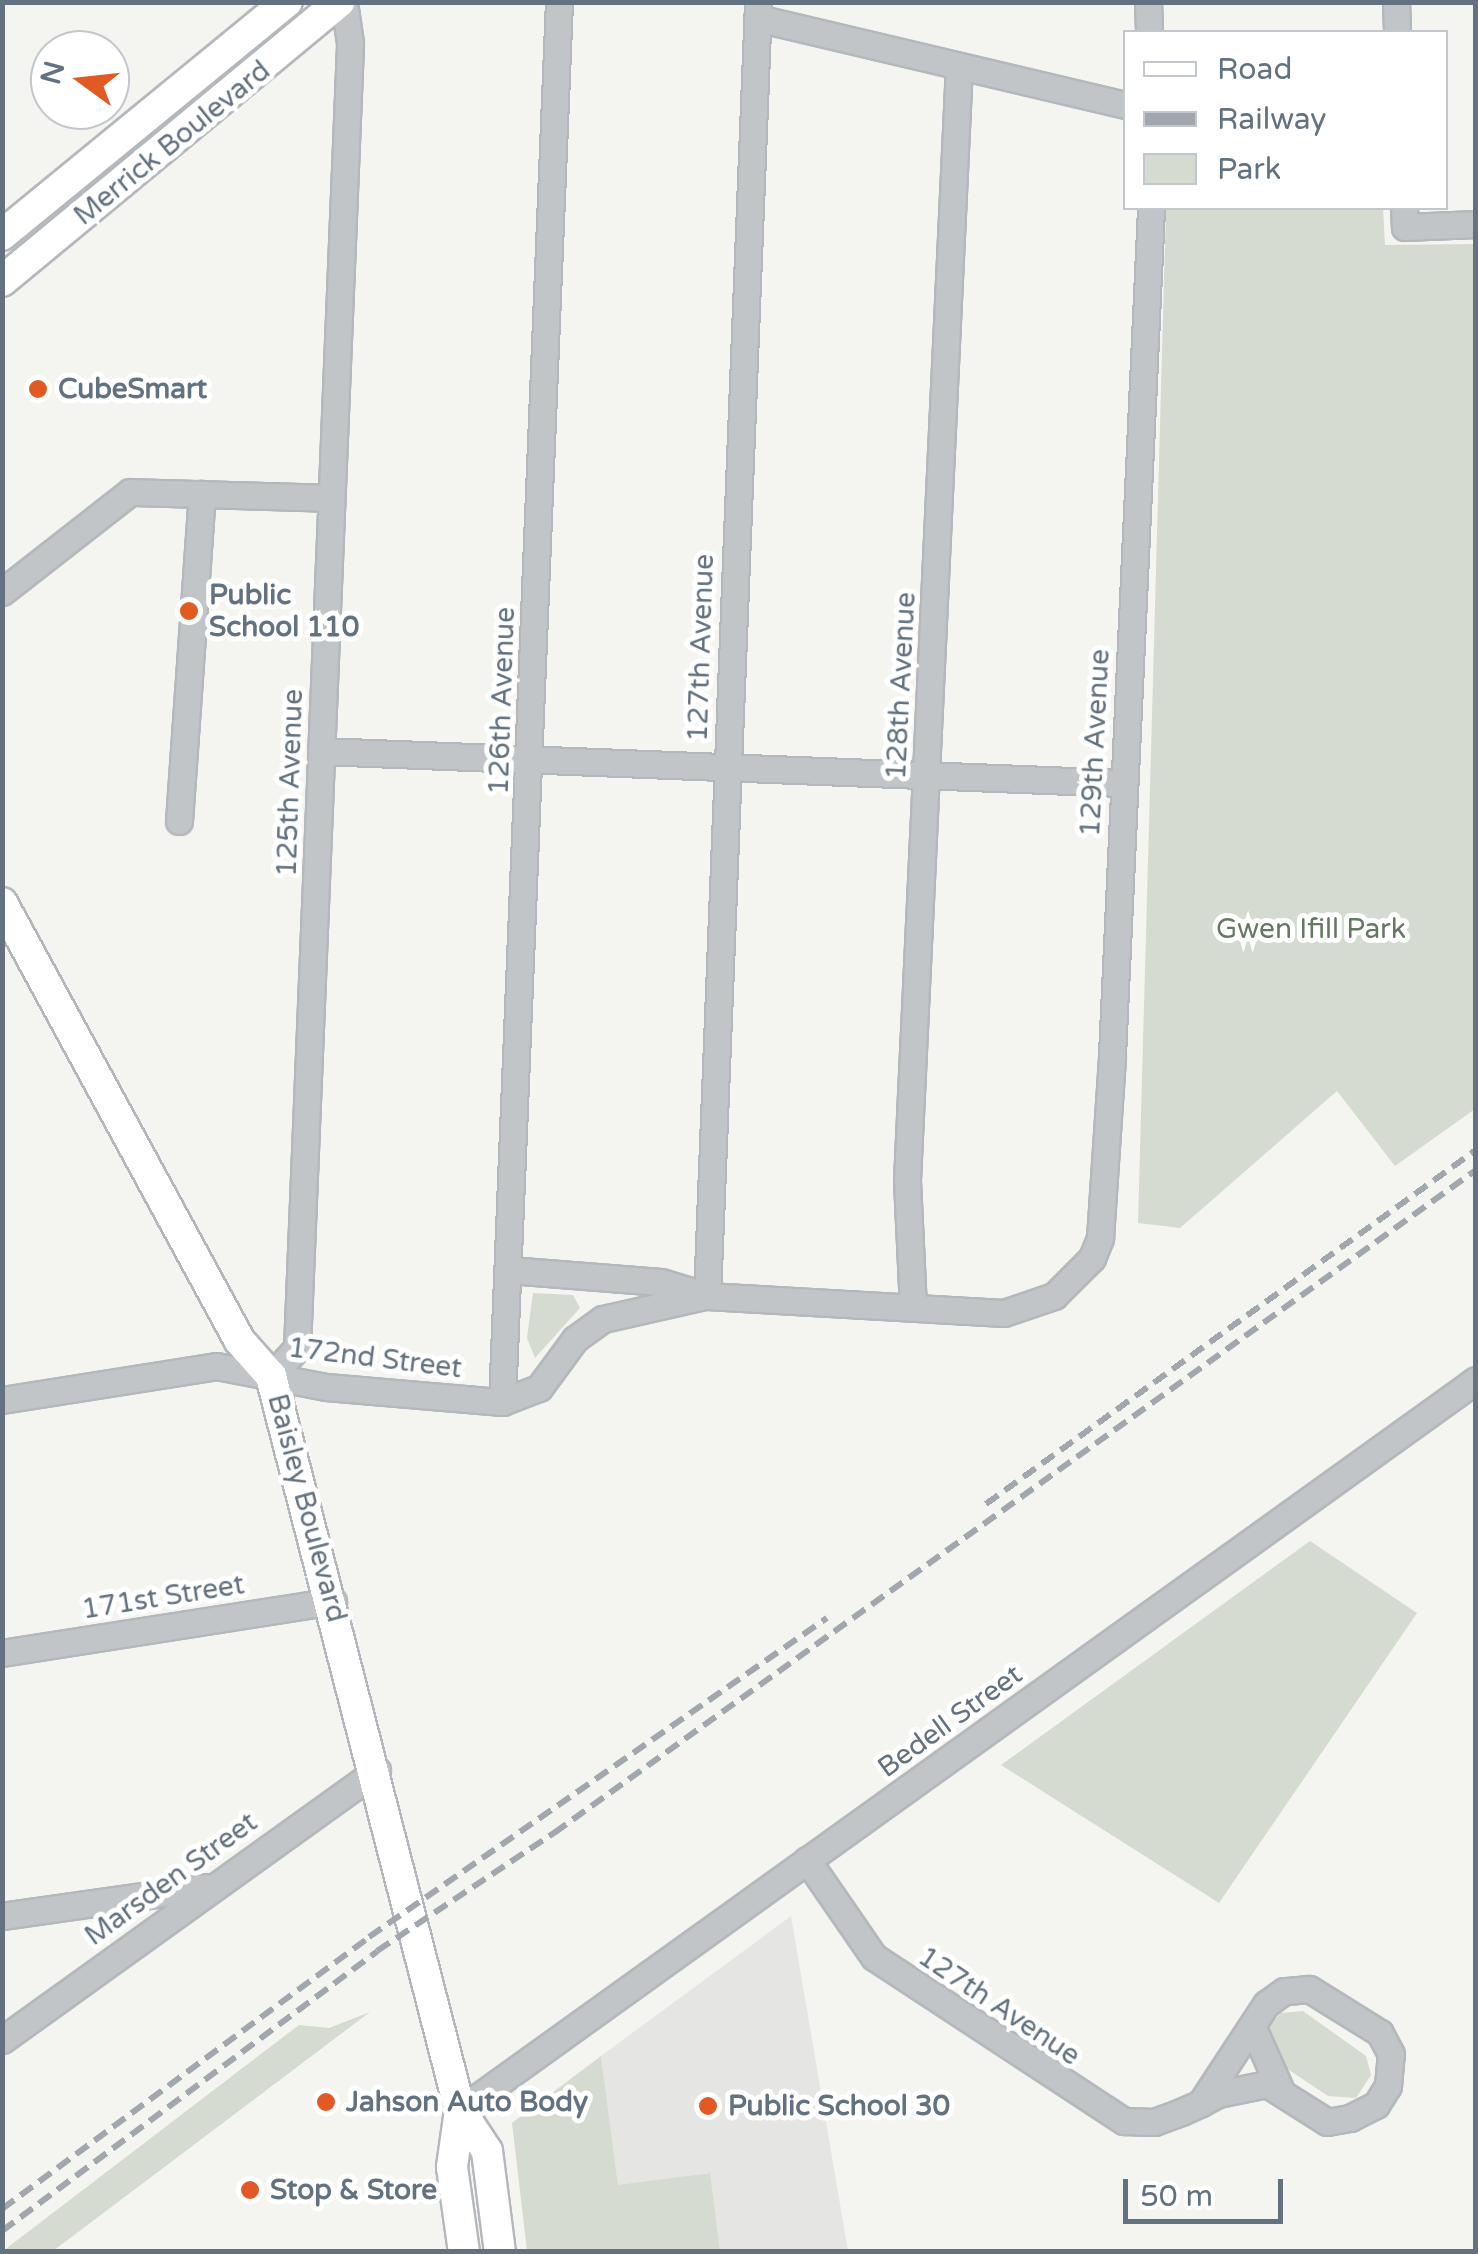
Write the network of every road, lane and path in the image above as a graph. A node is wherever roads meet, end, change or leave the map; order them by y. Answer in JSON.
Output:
{"nodes":[{"id":1,"x":287,"y":2,"type":"edge"},
{"id":2,"x":341,"y":2,"type":"edge"},
{"id":3,"x":559,"y":2,"type":"edge"},
{"id":4,"x":1148,"y":2,"type":"edge"},
{"id":5,"x":1396,"y":2,"type":"edge"},
{"id":6,"x":758,"y":10,"type":"edge"},
{"id":7,"x":1150,"y":30,"type":"edge"},
{"id":8,"x":1398,"y":30,"type":"edge"},
{"id":9,"x":959,"y":67,"type":"junction"},
{"id":10,"x":1123,"y":104,"type":"edge"},
{"id":11,"x":1152,"y":210,"type":"edge"},
{"id":12,"x":1404,"y":217,"type":"edge"},
{"id":13,"x":1476,"y":224,"type":"edge"},
{"id":14,"x":2,"y":235,"type":"edge"},
{"id":15,"x":2,"y":281,"type":"edge"},
{"id":16,"x":202,"y":494,"type":"junction"},
{"id":17,"x":331,"y":498,"type":"junction"},
{"id":18,"x":2,"y":592,"type":"edge"},
{"id":19,"x":321,"y":751,"type":"junction"},
{"id":20,"x":530,"y":760,"type":"junction"},
{"id":21,"x":726,"y":768,"type":"junction"},
{"id":22,"x":927,"y":776,"type":"junction"},
{"id":23,"x":1122,"y":783,"type":"junction"},
{"id":24,"x":179,"y":820,"type":"dead end"},
{"id":25,"x":2,"y":903,"type":"edge"},
{"id":26,"x":509,"y":1270,"type":"junction"},
{"id":27,"x":706,"y":1296,"type":"junction"},
{"id":28,"x":913,"y":1308,"type":"junction"},
{"id":29,"x":2,"y":1374,"type":"edge"},
{"id":30,"x":271,"y":1376,"type":"junction"},
{"id":31,"x":1476,"y":1380,"type":"edge"},
{"id":32,"x":12,"y":1398,"type":"edge"},
{"id":33,"x":502,"y":1402,"type":"junction"},
{"id":34,"x":333,"y":1601,"type":"junction"},
{"id":35,"x":2,"y":1653,"type":"edge"},
{"id":36,"x":376,"y":1772,"type":"junction"},
{"id":37,"x":807,"y":1860,"type":"junction"},
{"id":38,"x":209,"y":1886,"type":"junction"},
{"id":39,"x":2,"y":1916,"type":"edge"},
{"id":40,"x":1252,"y":2028,"type":"junction"},
{"id":41,"x":2,"y":2040,"type":"edge"},
{"id":42,"x":1282,"y":2094,"type":"junction"},
{"id":43,"x":1201,"y":2103,"type":"junction"},
{"id":44,"x":460,"y":2110,"type":"junction"},
{"id":45,"x":464,"y":2252,"type":"edge"},
{"id":46,"x":500,"y":2252,"type":"edge"}],
"edges":[{"from":1,"to":14,"type":"main road","name":"Merrick Boulevard"},
{"from":2,"to":15,"type":"main road","name":"Merrick Boulevard"},
{"from":2,"to":17,"type":"street","name":"125th Avenue"},
{"from":3,"to":20,"type":"street","name":"126th Avenue"},
{"from":4,"to":7,"type":"street"},
{"from":5,"to":8,"type":"street"},
{"from":6,"to":9,"type":"street"},
{"from":6,"to":21,"type":"street","name":"127th Avenue"},
{"from":9,"to":10,"type":"street"},
{"from":9,"to":22,"type":"street","name":"128th Avenue"},
{"from":11,"to":23,"type":"street","name":"129th Avenue"},
{"from":12,"to":13,"type":"street"},
{"from":16,"to":17,"type":"street"},
{"from":16,"to":18,"type":"street"},
{"from":16,"to":24,"type":"street"},
{"from":17,"to":19,"type":"street","name":"125th Avenue"},
{"from":19,"to":20,"type":"street"},
{"from":19,"to":30,"type":"street","name":"125th Avenue"},
{"from":20,"to":21,"type":"street"},
{"from":20,"to":26,"type":"street","name":"126th Avenue"},
{"from":21,"to":22,"type":"street"},
{"from":21,"to":27,"type":"street","name":"127th Avenue"},
{"from":22,"to":23,"type":"street"},
{"from":22,"to":28,"type":"street","name":"128th Avenue"},
{"from":23,"to":28,"type":"street","name":"129th Avenue"},
{"from":25,"to":30,"type":"main road","name":"Baisley Boulevard"},
{"from":26,"to":27,"type":"street"},
{"from":26,"to":33,"type":"street","name":"126th Avenue"},
{"from":27,"to":28,"type":"street"},
{"from":27,"to":33,"type":"street"},
{"from":29,"to":32,"type":"street"},
{"from":30,"to":32,"type":"street","name":"172nd Street"},
{"from":30,"to":33,"type":"street","name":"172nd Street"},
{"from":30,"to":34,"type":"main road","name":"Baisley Boulevard"},
{"from":31,"to":37,"type":"street","name":"Bedell Street"},
{"from":34,"to":35,"type":"street","name":"171st Street"},
{"from":34,"to":36,"type":"main road","name":"Baisley Boulevard"},
{"from":36,"to":38,"type":"street","name":"Marsden Street"},
{"from":36,"to":44,"type":"main road","name":"Baisley Boulevard"},
{"from":37,"to":43,"type":"street","name":"127th Avenue"},
{"from":37,"to":44,"type":"street","name":"Bedell Street"},
{"from":38,"to":39,"type":"street"},
{"from":38,"to":41,"type":"street","name":"Marsden Street"},
{"from":40,"to":42,"type":"street"},
{"from":40,"to":42,"type":"street","name":"127th Avenue"},
{"from":40,"to":43,"type":"street","name":"127th Avenue"},
{"from":42,"to":43,"type":"street","name":"127th Avenue"},
{"from":44,"to":45,"type":"main road","name":"Baisley Boulevard"},
{"from":44,"to":46,"type":"main road","name":"Baisley Boulevard"}]}
